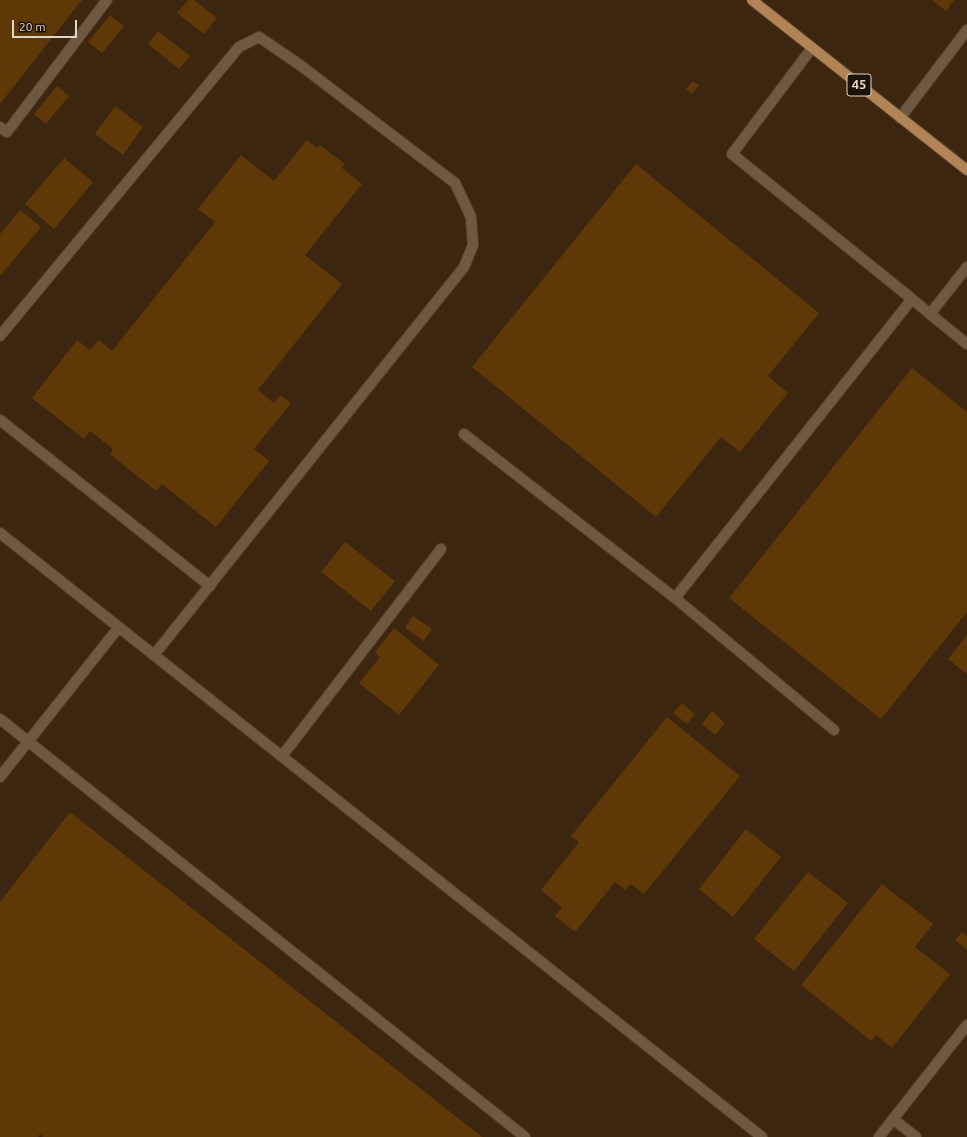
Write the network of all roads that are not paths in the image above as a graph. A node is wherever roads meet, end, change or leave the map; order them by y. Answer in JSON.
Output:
{"nodes":[{"id":1,"x":107,"y":0,"type":"edge"},
{"id":2,"x":752,"y":0,"type":"edge"},
{"id":3,"x":967,"y":30,"type":"edge"},
{"id":4,"x":812,"y":48,"type":"junction"},
{"id":5,"x":900,"y":118,"type":"junction"},
{"id":6,"x":0,"y":127,"type":"edge"},
{"id":7,"x":967,"y":170,"type":"edge"},
{"id":8,"x":967,"y":267,"type":"edge"},
{"id":9,"x":912,"y":299,"type":"junction"},
{"id":10,"x":930,"y":314,"type":"junction"},
{"id":11,"x":0,"y":336,"type":"edge"},
{"id":12,"x":967,"y":344,"type":"edge"},
{"id":13,"x":0,"y":420,"type":"edge"},
{"id":14,"x":464,"y":434,"type":"dead end"},
{"id":15,"x":0,"y":532,"type":"edge"},
{"id":16,"x":441,"y":548,"type":"dead end"},
{"id":17,"x":210,"y":586,"type":"junction"},
{"id":18,"x":675,"y":598,"type":"junction"},
{"id":19,"x":119,"y":627,"type":"junction"},
{"id":20,"x":154,"y":655,"type":"junction"},
{"id":21,"x":0,"y":719,"type":"edge"},
{"id":22,"x":834,"y":730,"type":"dead end"},
{"id":23,"x":28,"y":741,"type":"junction"},
{"id":24,"x":282,"y":756,"type":"junction"},
{"id":25,"x":0,"y":777,"type":"edge"},
{"id":26,"x":967,"y":1026,"type":"edge"},
{"id":27,"x":893,"y":1119,"type":"junction"},
{"id":28,"x":525,"y":1137,"type":"edge"},
{"id":29,"x":762,"y":1137,"type":"edge"},
{"id":30,"x":879,"y":1137,"type":"edge"},
{"id":31,"x":916,"y":1137,"type":"edge"}],
"edges":[{"from":1,"to":6,"type":"street"},
{"from":2,"to":4,"type":"main road","number":"45"},
{"from":3,"to":5,"type":"street"},
{"from":4,"to":5,"type":"main road","number":"45"},
{"from":4,"to":9,"type":"street"},
{"from":5,"to":7,"type":"main road","number":"45"},
{"from":8,"to":10,"type":"street"},
{"from":9,"to":10,"type":"street"},
{"from":9,"to":18,"type":"street"},
{"from":10,"to":12,"type":"street"},
{"from":11,"to":17,"type":"street"},
{"from":13,"to":17,"type":"street"},
{"from":14,"to":18,"type":"street"},
{"from":15,"to":19,"type":"street"},
{"from":16,"to":24,"type":"street"},
{"from":17,"to":20,"type":"street"},
{"from":18,"to":22,"type":"street"},
{"from":19,"to":20,"type":"street"},
{"from":19,"to":23,"type":"street"},
{"from":20,"to":24,"type":"street"},
{"from":21,"to":23,"type":"street"},
{"from":23,"to":25,"type":"street"},
{"from":23,"to":28,"type":"street"},
{"from":24,"to":29,"type":"street"},
{"from":26,"to":27,"type":"street"},
{"from":27,"to":30,"type":"street"},
{"from":27,"to":31,"type":"street"}]}
